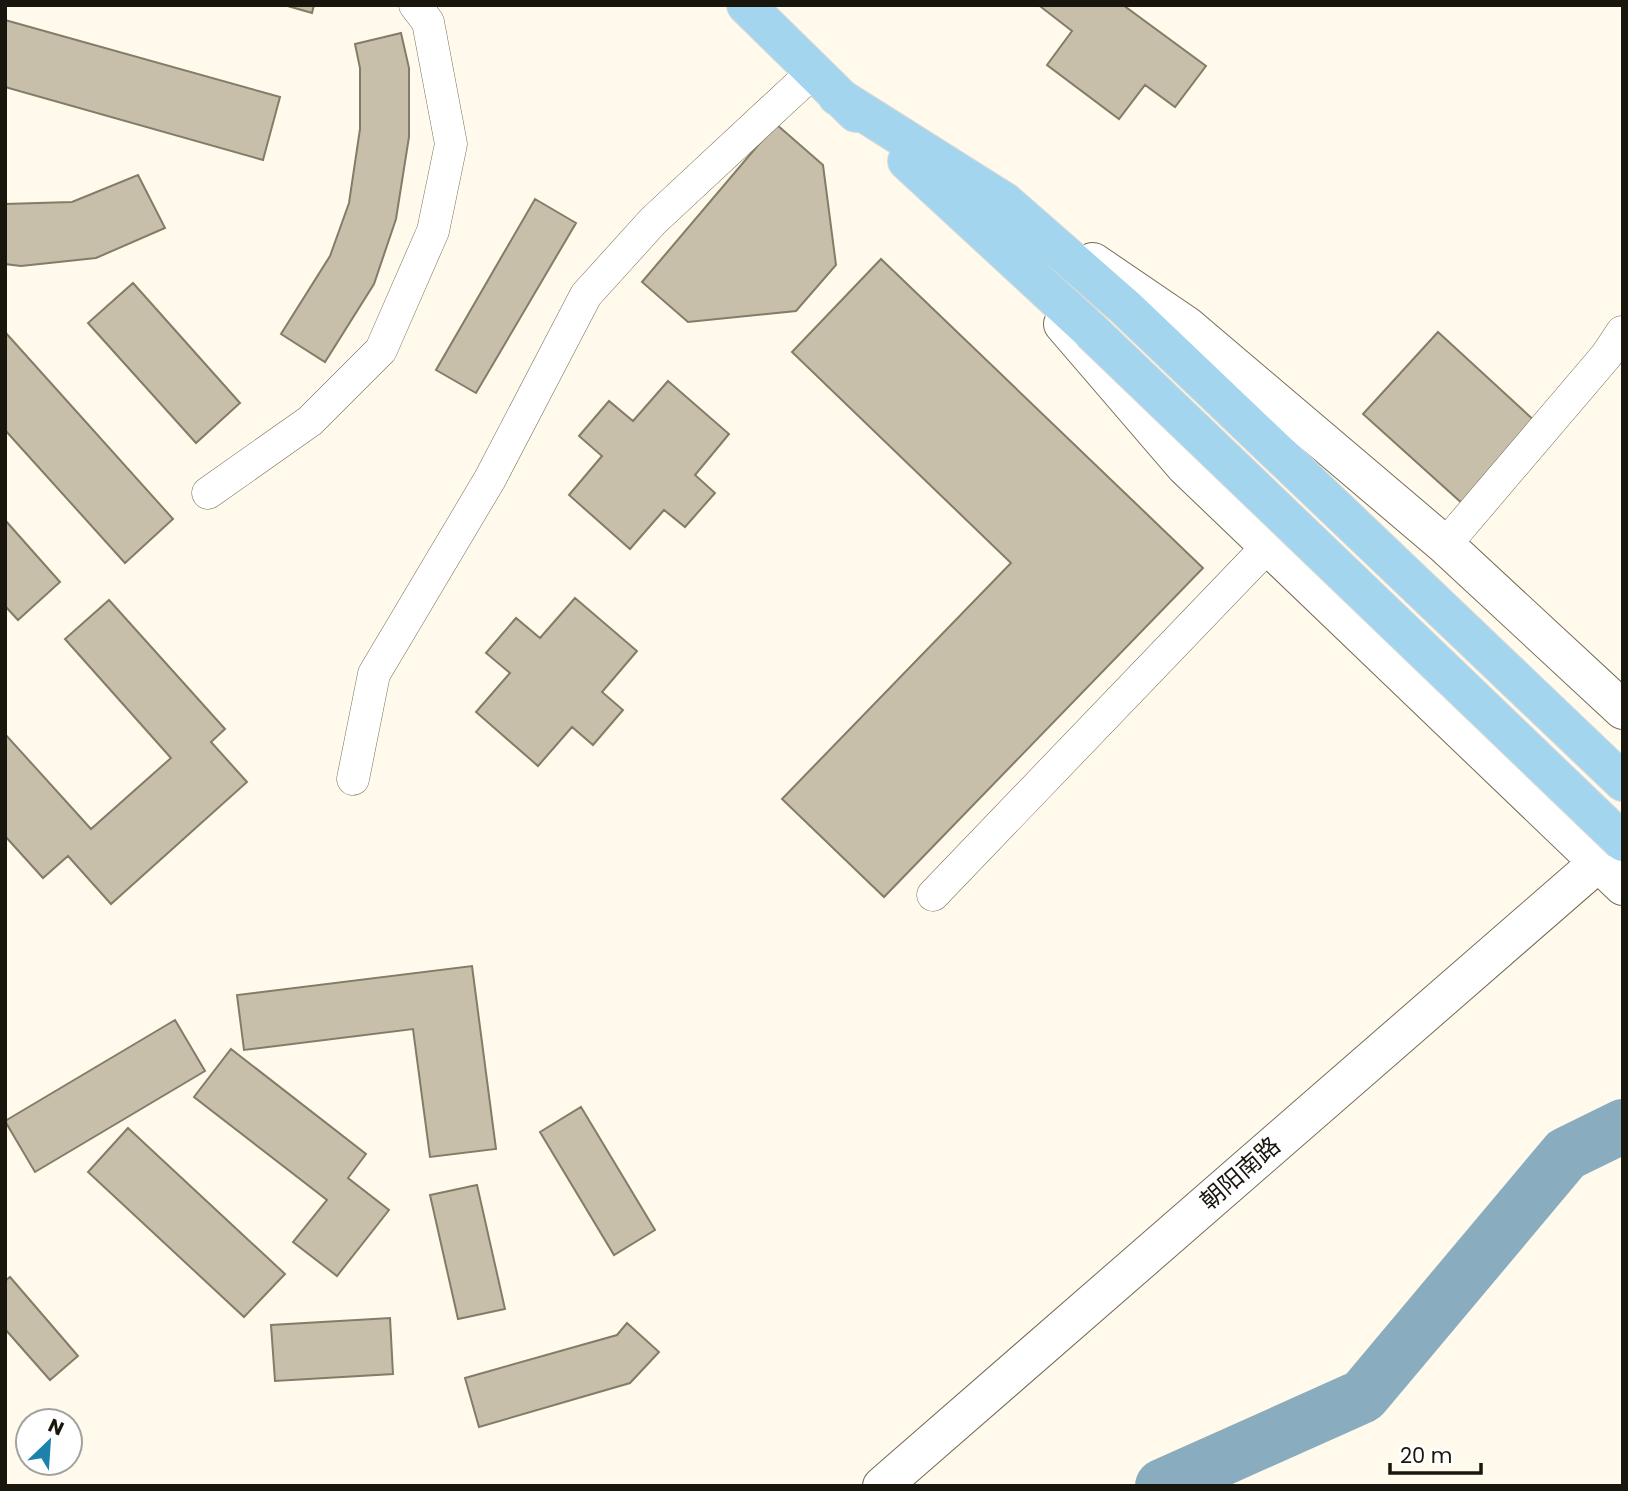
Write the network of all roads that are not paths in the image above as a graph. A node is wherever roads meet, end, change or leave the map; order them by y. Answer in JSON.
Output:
{"nodes":[{"id":1,"x":415,"y":5,"type":"edge"},
{"id":2,"x":746,"y":5,"type":"edge"},
{"id":3,"x":825,"y":84,"type":"junction"},
{"id":4,"x":994,"y":217,"type":"junction"},
{"id":5,"x":1622,"y":332,"type":"edge"},
{"id":6,"x":208,"y":493,"type":"dead end"},
{"id":7,"x":1445,"y":545,"type":"junction"},
{"id":8,"x":1268,"y":546,"type":"junction"},
{"id":9,"x":1623,"y":710,"type":"edge"},
{"id":10,"x":353,"y":779,"type":"dead end"},
{"id":11,"x":1623,"y":782,"type":"edge"},
{"id":12,"x":1616,"y":857,"type":"edge"},
{"id":13,"x":933,"y":895,"type":"dead end"},
{"id":14,"x":882,"y":1486,"type":"edge"}],
"edges":[{"from":1,"to":6,"type":"street"},
{"from":2,"to":3,"type":"main road"},
{"from":3,"to":4,"type":"main road"},
{"from":3,"to":10,"type":"street"},
{"from":4,"to":7,"type":"street"},
{"from":4,"to":8,"type":"street"},
{"from":4,"to":11,"type":"main road"},
{"from":4,"to":12,"type":"main road","bridge":true},
{"from":5,"to":7,"type":"street"},
{"from":7,"to":9,"type":"street"},
{"from":8,"to":12,"type":"street"},
{"from":8,"to":13,"type":"street"},
{"from":12,"to":14,"type":"street","name":"朝阳南路"}]}
